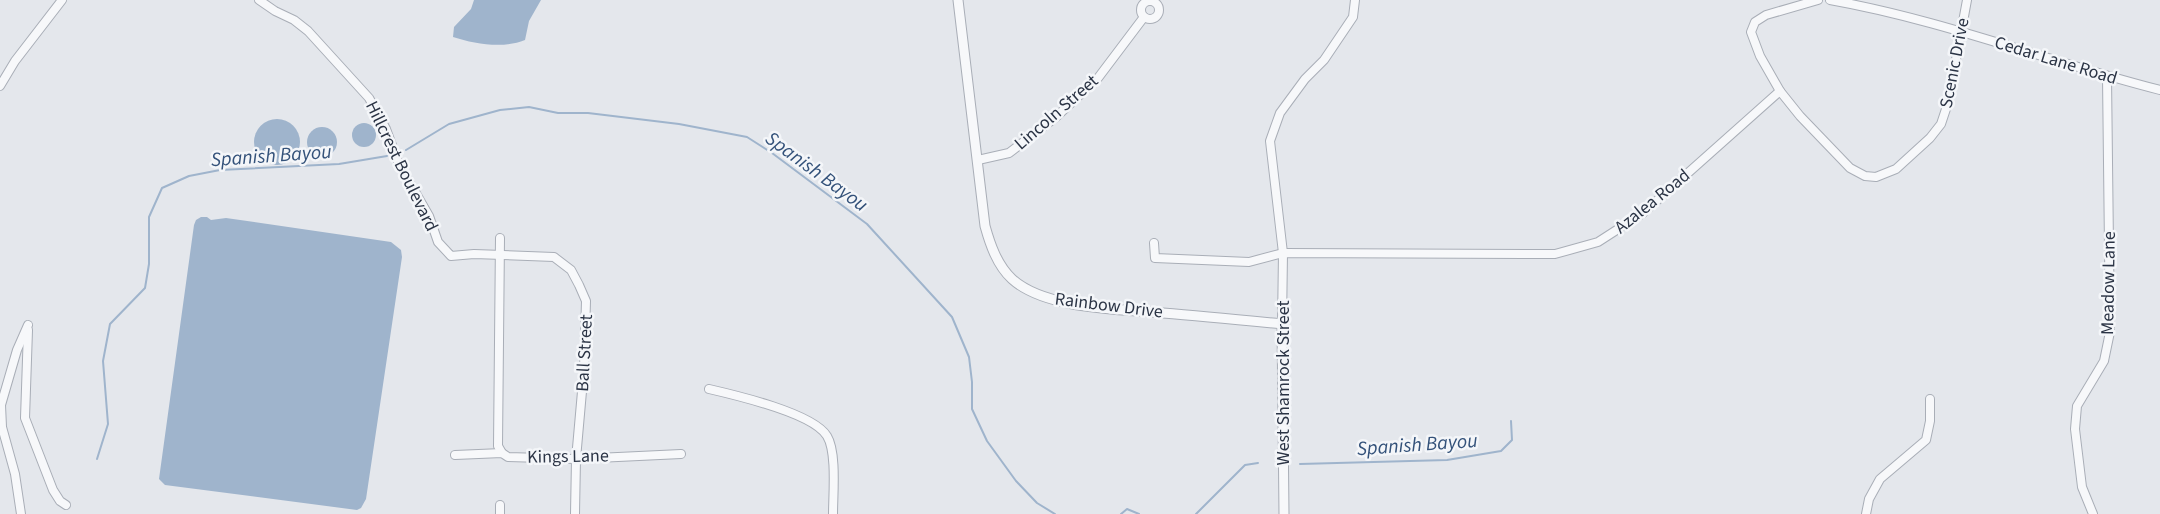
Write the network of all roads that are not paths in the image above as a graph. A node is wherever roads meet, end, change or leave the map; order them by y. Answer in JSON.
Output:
{"nodes":[{"id":1,"x":62,"y":0,"type":"edge"},
{"id":2,"x":259,"y":0,"type":"edge"},
{"id":3,"x":958,"y":0,"type":"edge"},
{"id":4,"x":1355,"y":0,"type":"edge"},
{"id":5,"x":1818,"y":0,"type":"edge"},
{"id":6,"x":1830,"y":0,"type":"edge"},
{"id":7,"x":1967,"y":0,"type":"edge"},
{"id":8,"x":1848,"y":2,"type":"edge"},
{"id":9,"x":1144,"y":17,"type":"dead end"},
{"id":10,"x":1962,"y":30,"type":"junction"},
{"id":11,"x":2107,"y":76,"type":"junction"},
{"id":12,"x":0,"y":86,"type":"edge"},
{"id":13,"x":2160,"y":90,"type":"edge"},
{"id":14,"x":1780,"y":91,"type":"junction"},
{"id":15,"x":978,"y":160,"type":"junction"},
{"id":16,"x":500,"y":238,"type":"dead end"},
{"id":17,"x":1155,"y":243,"type":"dead end"},
{"id":18,"x":1283,"y":253,"type":"junction"},
{"id":19,"x":501,"y":255,"type":"junction"},
{"id":20,"x":1282,"y":324,"type":"junction"},
{"id":21,"x":709,"y":389,"type":"dead end"},
{"id":22,"x":1930,"y":399,"type":"dead end"},
{"id":23,"x":502,"y":453,"type":"junction"},
{"id":24,"x":681,"y":454,"type":"dead end"},
{"id":25,"x":455,"y":455,"type":"dead end"},
{"id":26,"x":576,"y":459,"type":"junction"},
{"id":27,"x":66,"y":505,"type":"dead end"},
{"id":28,"x":21,"y":514,"type":"edge"},
{"id":29,"x":575,"y":514,"type":"edge"},
{"id":30,"x":833,"y":514,"type":"edge"},
{"id":31,"x":1284,"y":514,"type":"edge"},
{"id":32,"x":1866,"y":514,"type":"edge"},
{"id":33,"x":2093,"y":514,"type":"edge"}],
"edges":[{"from":1,"to":12,"type":"street"},
{"from":2,"to":19,"type":"street","name":"Hillcrest Boulevard"},
{"from":3,"to":15,"type":"street","name":"Rainbow Drive"},
{"from":4,"to":18,"type":"street","name":"West Shamrock Street"},
{"from":5,"to":14,"type":"street"},
{"from":6,"to":8,"type":"street"},
{"from":7,"to":10,"type":"street","name":"Scenic Drive"},
{"from":8,"to":10,"type":"street","name":"Cedar Lane Road"},
{"from":9,"to":15,"type":"street","name":"Lincoln Street"},
{"from":10,"to":11,"type":"street","name":"Cedar Lane Road"},
{"from":10,"to":14,"type":"street","name":"Scenic Drive"},
{"from":11,"to":13,"type":"street","name":"Cedar Lane Road"},
{"from":11,"to":33,"type":"street","name":"Meadow Lane"},
{"from":14,"to":18,"type":"street","name":"Azalea Road"},
{"from":15,"to":20,"type":"street","name":"Rainbow Drive"},
{"from":16,"to":19,"type":"street"},
{"from":17,"to":18,"type":"street","name":"Azalea Road"},
{"from":18,"to":20,"type":"street","name":"West Shamrock Street"},
{"from":19,"to":23,"type":"street"},
{"from":19,"to":26,"type":"street","name":"Ball Street"},
{"from":20,"to":31,"type":"street","name":"West Shamrock Street"},
{"from":21,"to":30,"type":"street"},
{"from":22,"to":32,"type":"street"},
{"from":23,"to":25,"type":"street","name":"Kings Lane"},
{"from":23,"to":26,"type":"street","name":"Kings Lane"},
{"from":24,"to":26,"type":"street","name":"Kings Lane"},
{"from":26,"to":29,"type":"street","name":"Ball Street"},
{"from":27,"to":28,"type":"street"}]}
